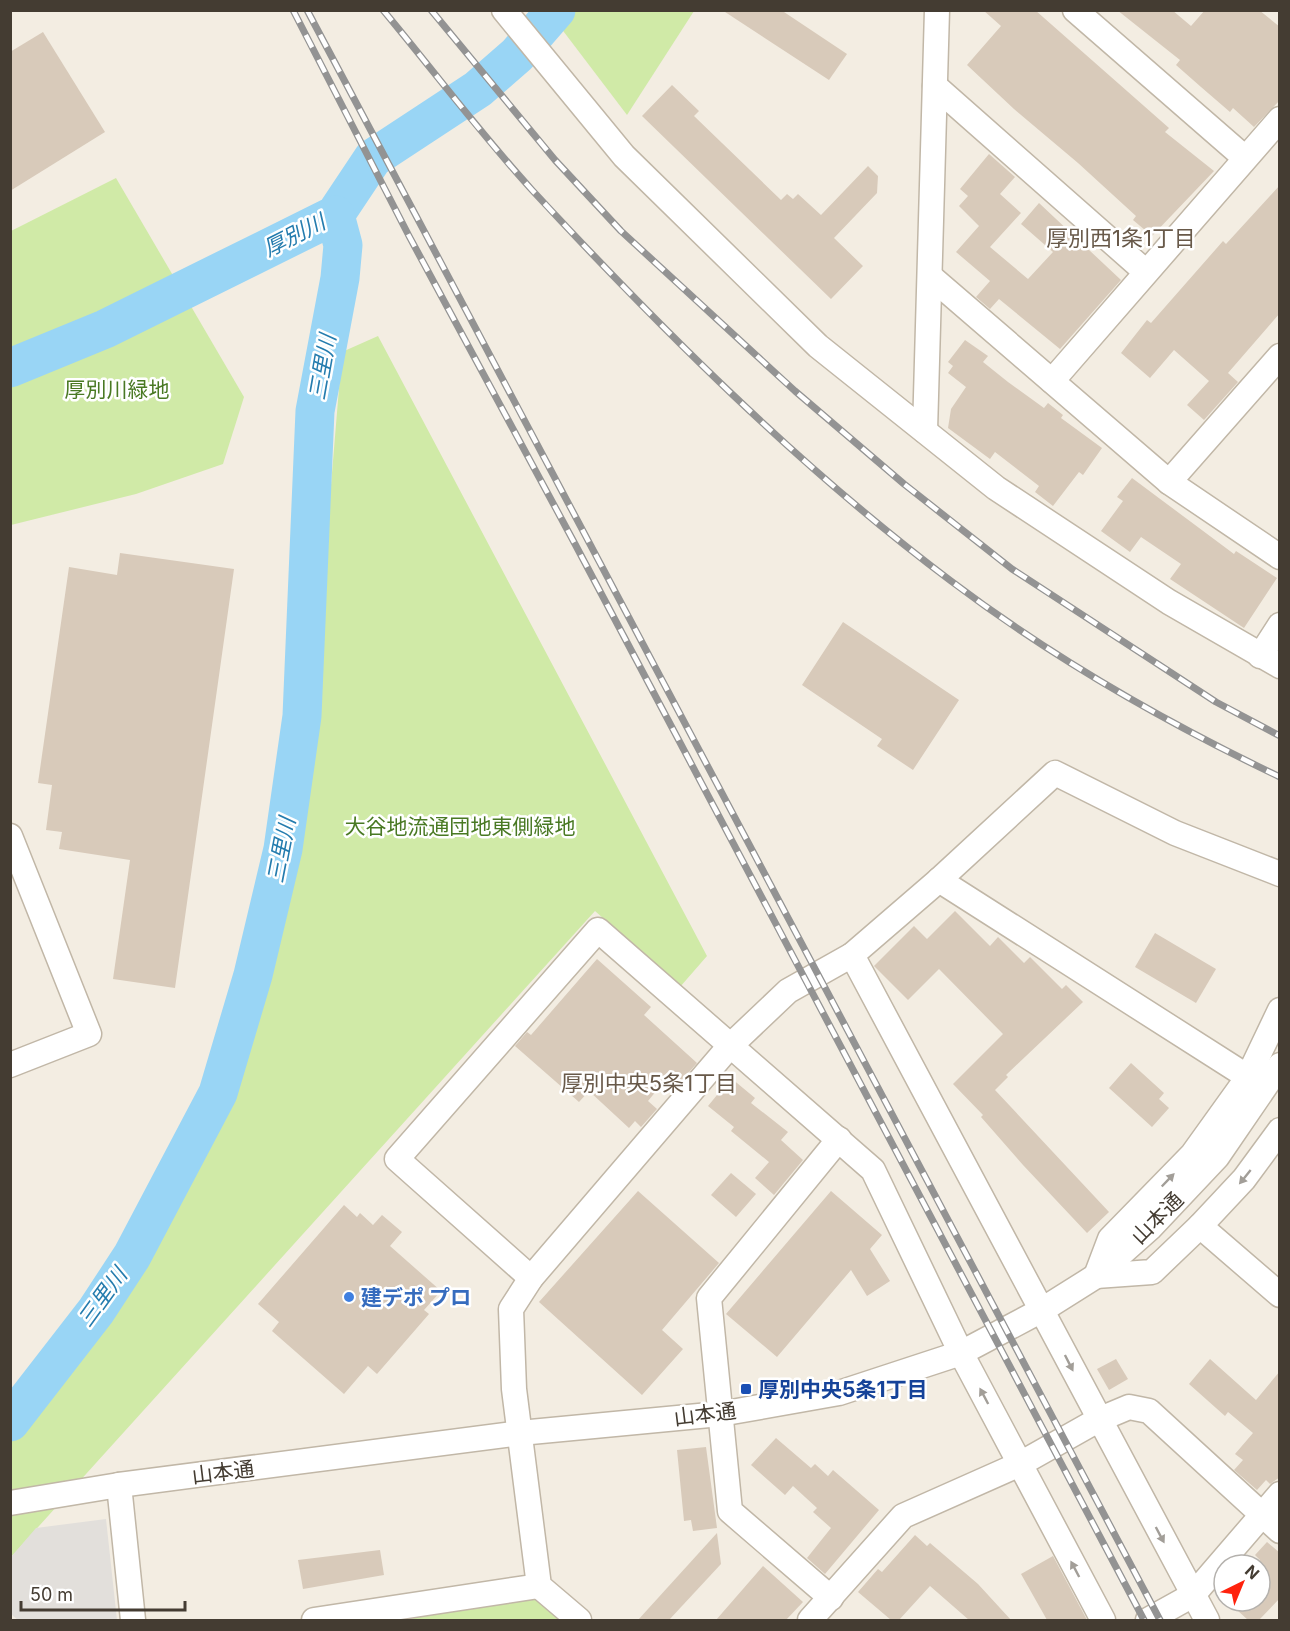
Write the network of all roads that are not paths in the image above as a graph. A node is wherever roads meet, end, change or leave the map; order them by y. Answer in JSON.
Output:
{"nodes":[{"id":1,"x":504,"y":10,"type":"edge"},
{"id":2,"x":937,"y":10,"type":"edge"},
{"id":3,"x":1075,"y":10,"type":"edge"},
{"id":4,"x":935,"y":86,"type":"junction"},
{"id":5,"x":1280,"y":119,"type":"edge"},
{"id":6,"x":1245,"y":158,"type":"junction"},
{"id":7,"x":1146,"y":272,"type":"junction"},
{"id":8,"x":931,"y":278,"type":"junction"},
{"id":9,"x":1280,"y":356,"type":"edge"},
{"id":10,"x":1052,"y":381,"type":"junction"},
{"id":11,"x":925,"y":431,"type":"junction"},
{"id":12,"x":1169,"y":482,"type":"junction"},
{"id":13,"x":1280,"y":557,"type":"edge"},
{"id":14,"x":1280,"y":626,"type":"edge"},
{"id":15,"x":1270,"y":661,"type":"edge"},
{"id":16,"x":10,"y":836,"type":"edge"},
{"id":17,"x":1280,"y":874,"type":"edge"},
{"id":18,"x":939,"y":880,"type":"junction"},
{"id":19,"x":852,"y":955,"type":"junction"},
{"id":20,"x":1280,"y":1010,"type":"edge"},
{"id":21,"x":729,"y":1047,"type":"junction"},
{"id":22,"x":10,"y":1065,"type":"edge"},
{"id":23,"x":1280,"y":1065,"type":"edge"},
{"id":24,"x":1248,"y":1077,"type":"junction"},
{"id":25,"x":1280,"y":1130,"type":"edge"},
{"id":26,"x":840,"y":1139,"type":"junction"},
{"id":27,"x":1200,"y":1226,"type":"junction"},
{"id":28,"x":1096,"y":1276,"type":"junction"},
{"id":29,"x":531,"y":1278,"type":"junction"},
{"id":30,"x":1280,"y":1295,"type":"edge"},
{"id":31,"x":1042,"y":1310,"type":"junction"},
{"id":32,"x":961,"y":1353,"type":"junction"},
{"id":33,"x":720,"y":1414,"type":"junction"},
{"id":34,"x":1098,"y":1420,"type":"junction"},
{"id":35,"x":520,"y":1433,"type":"junction"},
{"id":36,"x":1020,"y":1464,"type":"junction"},
{"id":37,"x":119,"y":1485,"type":"junction"},
{"id":38,"x":1280,"y":1494,"type":"edge"},
{"id":39,"x":10,"y":1503,"type":"edge"},
{"id":40,"x":1270,"y":1523,"type":"edge"},
{"id":41,"x":539,"y":1586,"type":"junction"},
{"id":42,"x":1193,"y":1595,"type":"junction"},
{"id":43,"x":819,"y":1614,"type":"edge"},
{"id":44,"x":133,"y":1620,"type":"edge"},
{"id":45,"x":315,"y":1620,"type":"edge"},
{"id":46,"x":579,"y":1620,"type":"edge"},
{"id":47,"x":1103,"y":1620,"type":"edge"},
{"id":48,"x":1148,"y":1620,"type":"edge"},
{"id":49,"x":1207,"y":1620,"type":"edge"}],
"edges":[{"from":1,"to":11,"type":"street"},
{"from":2,"to":4,"type":"street"},
{"from":3,"to":6,"type":"street"},
{"from":4,"to":7,"type":"street"},
{"from":4,"to":8,"type":"street"},
{"from":5,"to":6,"type":"street"},
{"from":6,"to":7,"type":"street"},
{"from":7,"to":10,"type":"street"},
{"from":8,"to":10,"type":"street"},
{"from":8,"to":11,"type":"street"},
{"from":9,"to":12,"type":"street"},
{"from":10,"to":12,"type":"street"},
{"from":11,"to":15,"type":"street"},
{"from":12,"to":13,"type":"street"},
{"from":14,"to":15,"type":"street"},
{"from":16,"to":22,"type":"street"},
{"from":17,"to":18,"type":"street"},
{"from":18,"to":19,"type":"street"},
{"from":18,"to":24,"type":"street"},
{"from":19,"to":21,"type":"street"},
{"from":19,"to":31,"type":"street"},
{"from":20,"to":24,"type":"street"},
{"from":21,"to":26,"type":"street"},
{"from":21,"to":29,"type":"street"},
{"from":21,"to":29,"type":"street"},
{"from":23,"to":28,"type":"street","name":"山本通"},
{"from":28,"to":24,"type":"street","one_way":true},
{"from":25,"to":27,"type":"street","one_way":true},
{"from":26,"to":32,"type":"street"},
{"from":26,"to":33,"type":"street"},
{"from":27,"to":28,"type":"street"},
{"from":27,"to":30,"type":"street"},
{"from":28,"to":31,"type":"street","name":"山本通"},
{"from":29,"to":35,"type":"street"},
{"from":31,"to":32,"type":"street","name":"山本通"},
{"from":31,"to":34,"type":"street","one_way":true},
{"from":32,"to":33,"type":"street","name":"山本通"},
{"from":36,"to":32,"type":"street","one_way":true},
{"from":33,"to":35,"type":"street","name":"山本通"},
{"from":33,"to":43,"type":"street"},
{"from":34,"to":36,"type":"street"},
{"from":34,"to":40,"type":"street"},
{"from":34,"to":42,"type":"street","one_way":true},
{"from":35,"to":37,"type":"street","name":"山本通"},
{"from":35,"to":41,"type":"street"},
{"from":36,"to":43,"type":"street"},
{"from":47,"to":36,"type":"street","one_way":true},
{"from":37,"to":39,"type":"street","name":"山本通"},
{"from":37,"to":44,"type":"street"},
{"from":38,"to":40,"type":"street"},
{"from":40,"to":42,"type":"street"},
{"from":41,"to":45,"type":"street"},
{"from":41,"to":46,"type":"street"},
{"from":42,"to":48,"type":"street"},
{"from":42,"to":49,"type":"street"}]}
